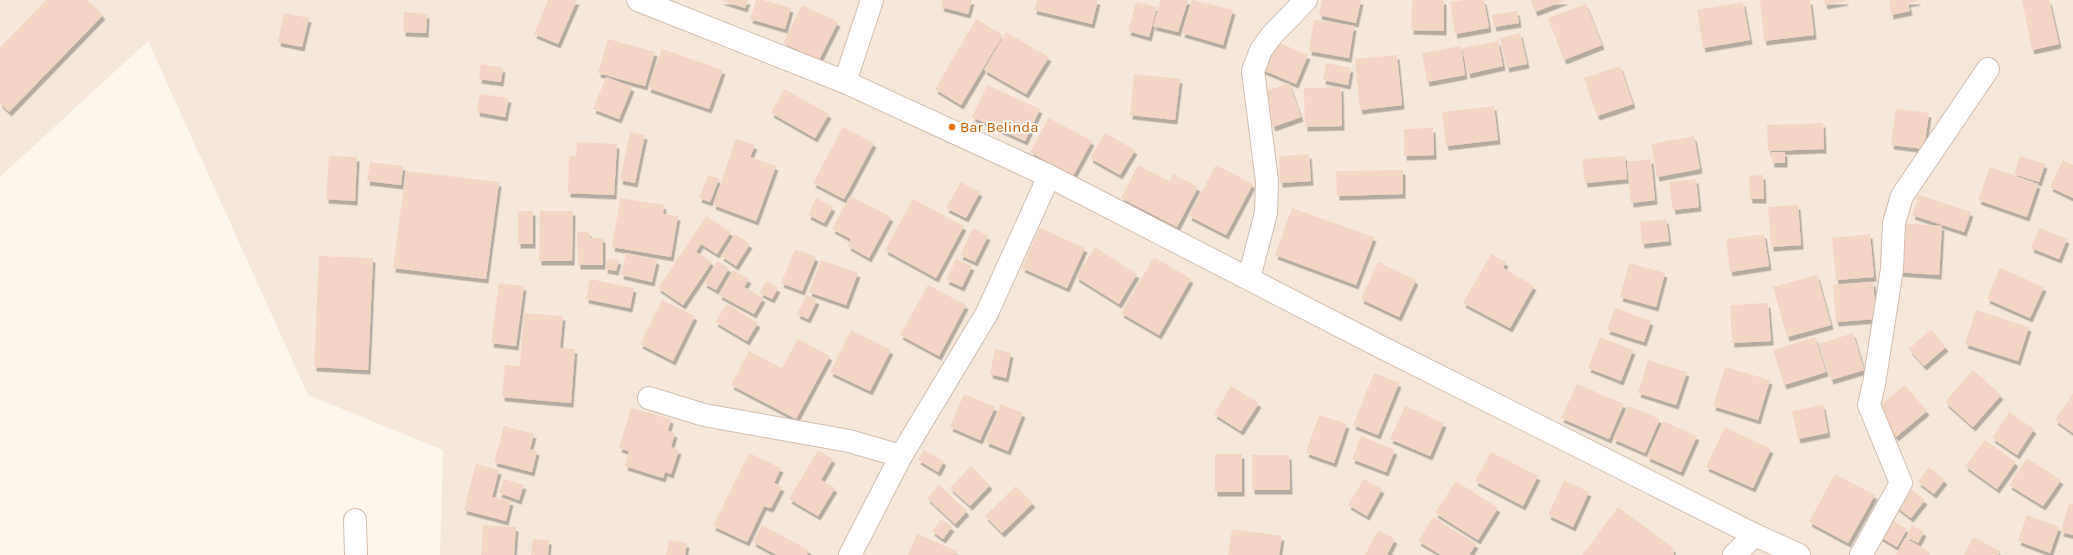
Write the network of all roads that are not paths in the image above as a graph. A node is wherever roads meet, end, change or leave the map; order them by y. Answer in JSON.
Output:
{"nodes":[{"id":1,"x":638,"y":0,"type":"edge"},
{"id":2,"x":872,"y":0,"type":"edge"},
{"id":3,"x":1306,"y":0,"type":"edge"},
{"id":4,"x":1988,"y":69,"type":"dead end"},
{"id":5,"x":845,"y":82,"type":"junction"},
{"id":6,"x":1049,"y":176,"type":"junction"},
{"id":7,"x":1249,"y":278,"type":"junction"},
{"id":8,"x":649,"y":398,"type":"dead end"},
{"id":9,"x":901,"y":456,"type":"junction"},
{"id":10,"x":355,"y":520,"type":"dead end"},
{"id":11,"x":1755,"y":535,"type":"junction"},
{"id":12,"x":356,"y":555,"type":"edge"},
{"id":13,"x":850,"y":555,"type":"edge"},
{"id":14,"x":1734,"y":555,"type":"edge"},
{"id":15,"x":1799,"y":555,"type":"edge"},
{"id":16,"x":1861,"y":555,"type":"edge"}],
"edges":[{"from":1,"to":5,"type":"street"},
{"from":2,"to":5,"type":"street"},
{"from":3,"to":7,"type":"street"},
{"from":4,"to":16,"type":"street"},
{"from":5,"to":6,"type":"street"},
{"from":6,"to":7,"type":"street"},
{"from":6,"to":9,"type":"street"},
{"from":7,"to":11,"type":"street"},
{"from":8,"to":9,"type":"street"},
{"from":9,"to":13,"type":"street"},
{"from":10,"to":12,"type":"street"},
{"from":11,"to":14,"type":"street"},
{"from":11,"to":15,"type":"street"}]}
